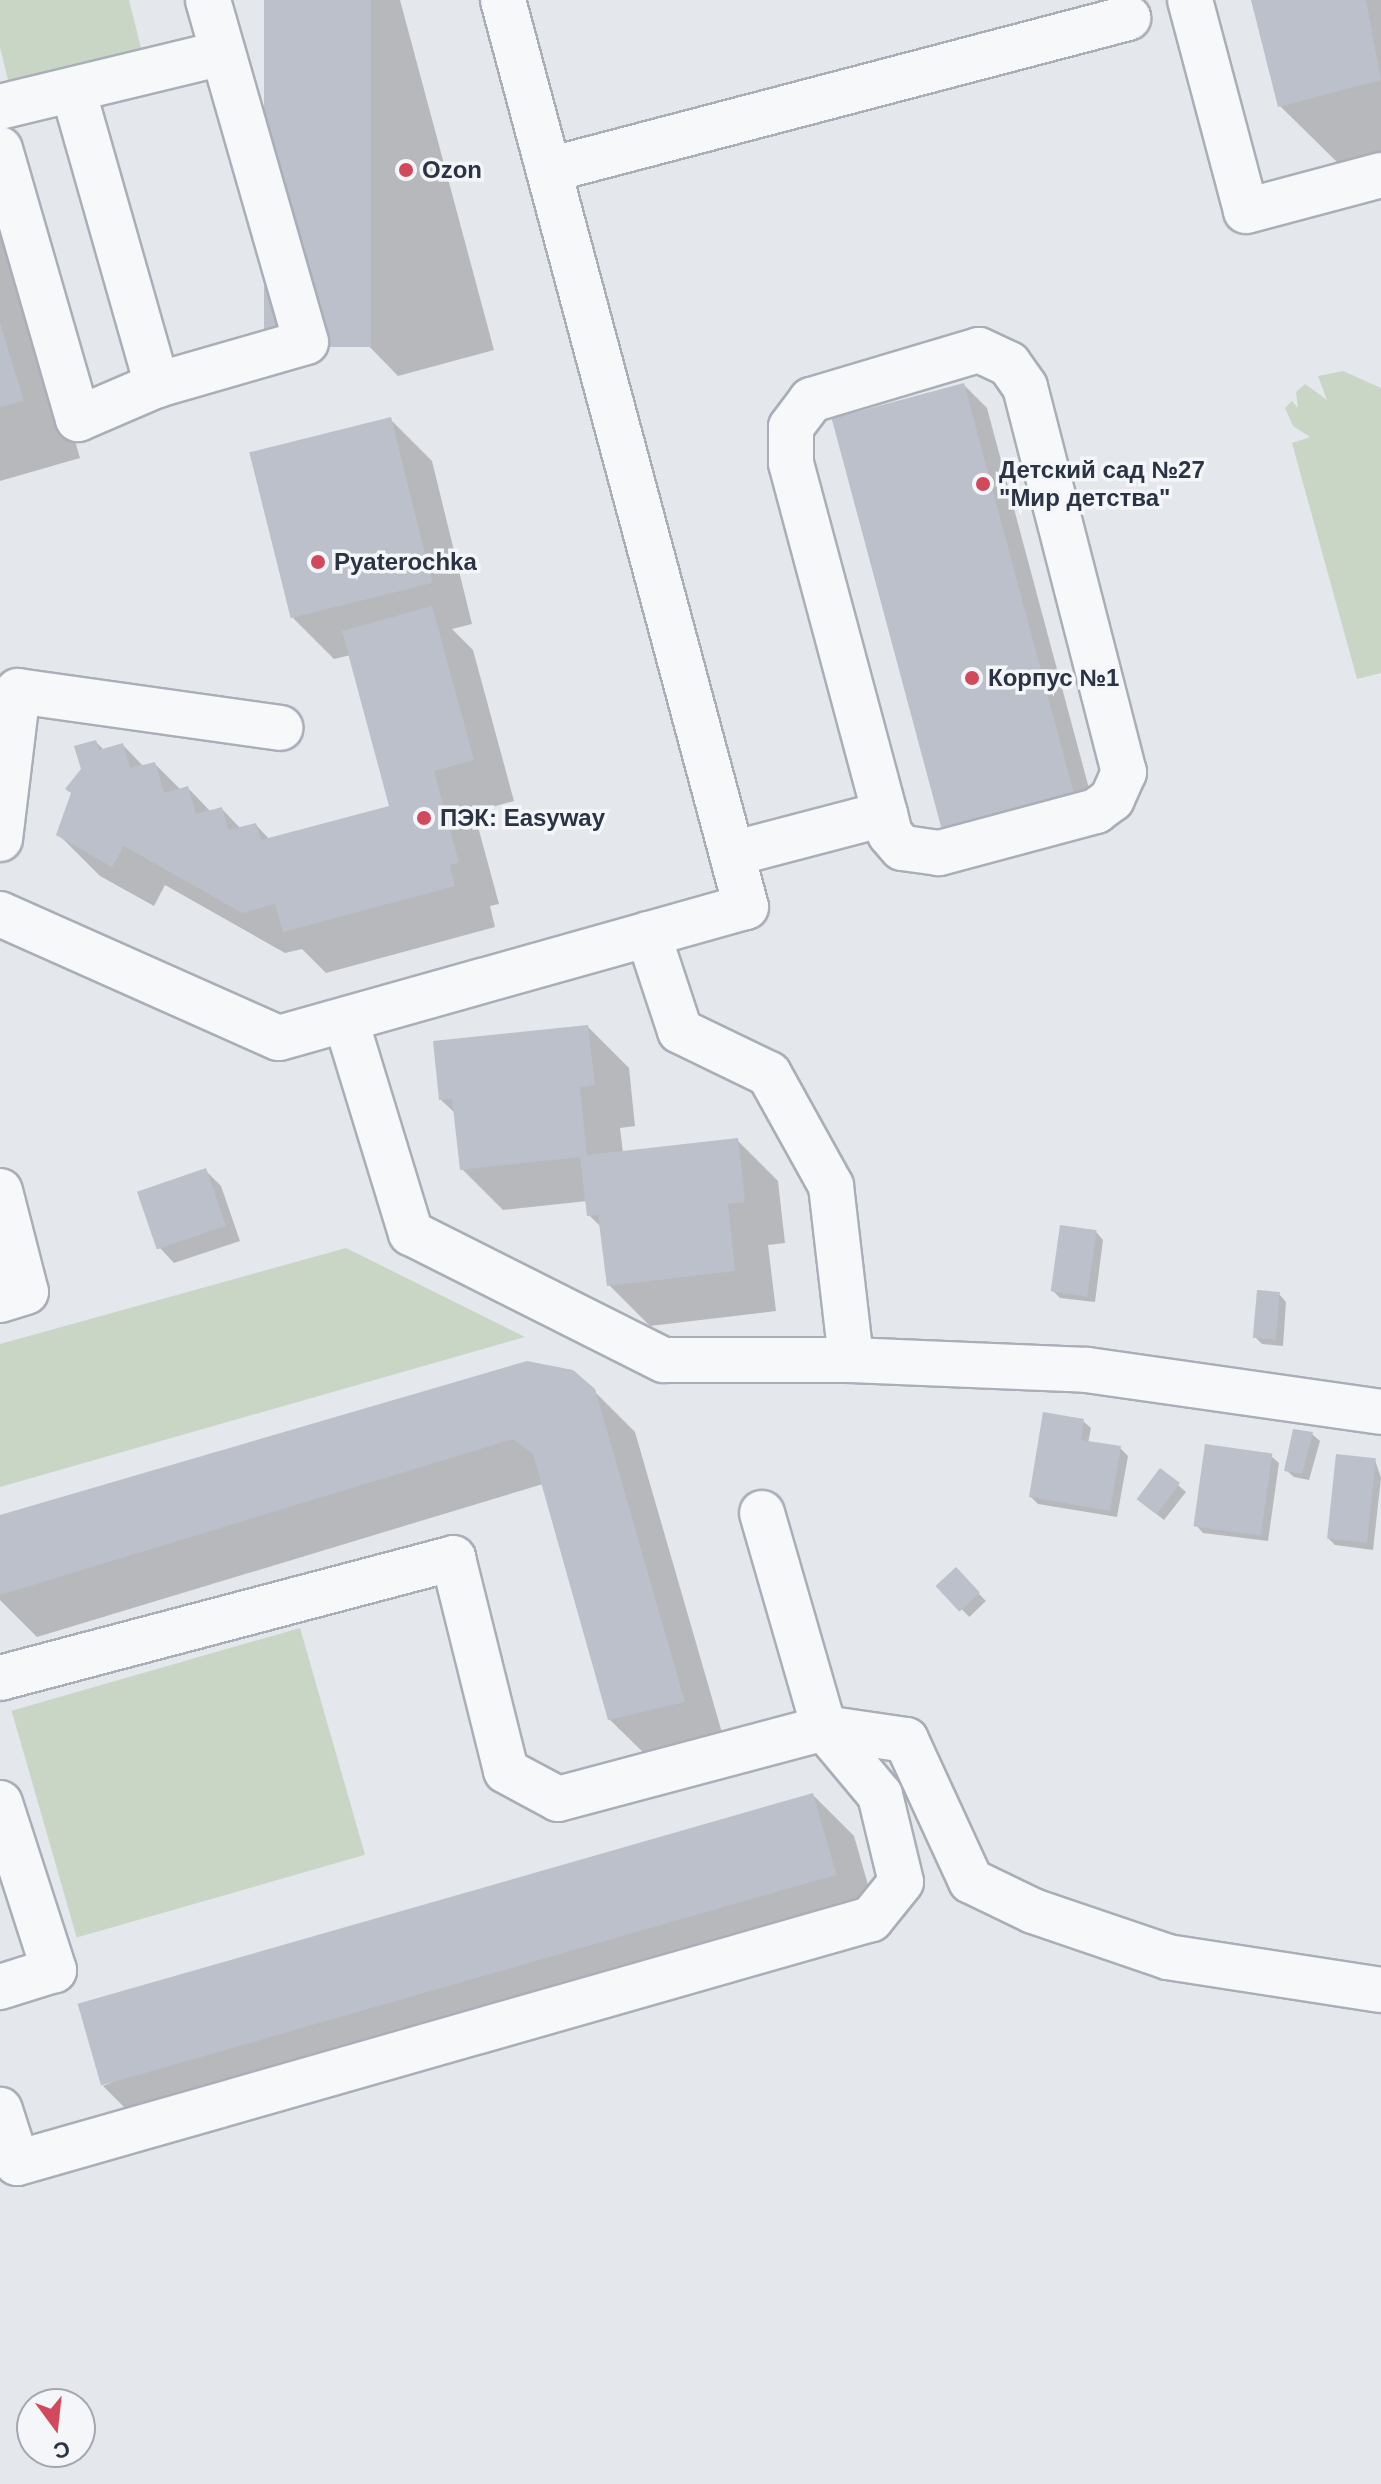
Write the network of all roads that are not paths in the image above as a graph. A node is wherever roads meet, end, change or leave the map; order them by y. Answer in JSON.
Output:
{"nodes":[{"id":1,"x":208,"y":0,"type":"edge"},
{"id":2,"x":503,"y":0,"type":"edge"},
{"id":3,"x":1190,"y":0,"type":"edge"},
{"id":4,"x":1128,"y":18,"type":"dead end"},
{"id":5,"x":223,"y":53,"type":"junction"},
{"id":6,"x":73,"y":90,"type":"junction"},
{"id":7,"x":0,"y":107,"type":"edge"},
{"id":8,"x":0,"y":149,"type":"edge"},
{"id":9,"x":549,"y":170,"type":"junction"},
{"id":10,"x":1381,"y":175,"type":"edge"},
{"id":11,"x":157,"y":385,"type":"junction"},
{"id":12,"x":280,"y":728,"type":"dead end"},
{"id":13,"x":885,"y":814,"type":"junction"},
{"id":14,"x":0,"y":839,"type":"edge"},
{"id":15,"x":732,"y":854,"type":"junction"},
{"id":16,"x":0,"y":914,"type":"edge"},
{"id":17,"x":648,"y":934,"type":"junction"},
{"id":18,"x":346,"y":1021,"type":"junction"},
{"id":19,"x":0,"y":1191,"type":"edge"},
{"id":20,"x":0,"y":1300,"type":"edge"},
{"id":21,"x":851,"y":1360,"type":"junction"},
{"id":22,"x":1381,"y":1412,"type":"edge"},
{"id":23,"x":762,"y":1513,"type":"dead end"},
{"id":24,"x":0,"y":1678,"type":"edge"},
{"id":25,"x":824,"y":1728,"type":"junction"},
{"id":26,"x":0,"y":1803,"type":"edge"},
{"id":27,"x":0,"y":1987,"type":"edge"},
{"id":28,"x":1381,"y":1990,"type":"edge"},
{"id":29,"x":0,"y":2110,"type":"edge"}],
"edges":[{"from":1,"to":5,"type":"street"},
{"from":2,"to":9,"type":"street"},
{"from":3,"to":10,"type":"street"},
{"from":4,"to":9,"type":"street"},
{"from":5,"to":6,"type":"street"},
{"from":5,"to":11,"type":"street"},
{"from":6,"to":7,"type":"street"},
{"from":6,"to":11,"type":"street"},
{"from":8,"to":11,"type":"street"},
{"from":9,"to":15,"type":"street"},
{"from":12,"to":14,"type":"street"},
{"from":13,"to":13,"type":"street"},
{"from":13,"to":15,"type":"street"},
{"from":15,"to":17,"type":"street"},
{"from":16,"to":18,"type":"street"},
{"from":17,"to":18,"type":"street"},
{"from":17,"to":21,"type":"street"},
{"from":18,"to":21,"type":"street"},
{"from":19,"to":20,"type":"street"},
{"from":21,"to":22,"type":"street"},
{"from":23,"to":25,"type":"street"},
{"from":24,"to":25,"type":"street"},
{"from":25,"to":28,"type":"street"},
{"from":25,"to":29,"type":"street"},
{"from":26,"to":27,"type":"street"}]}
